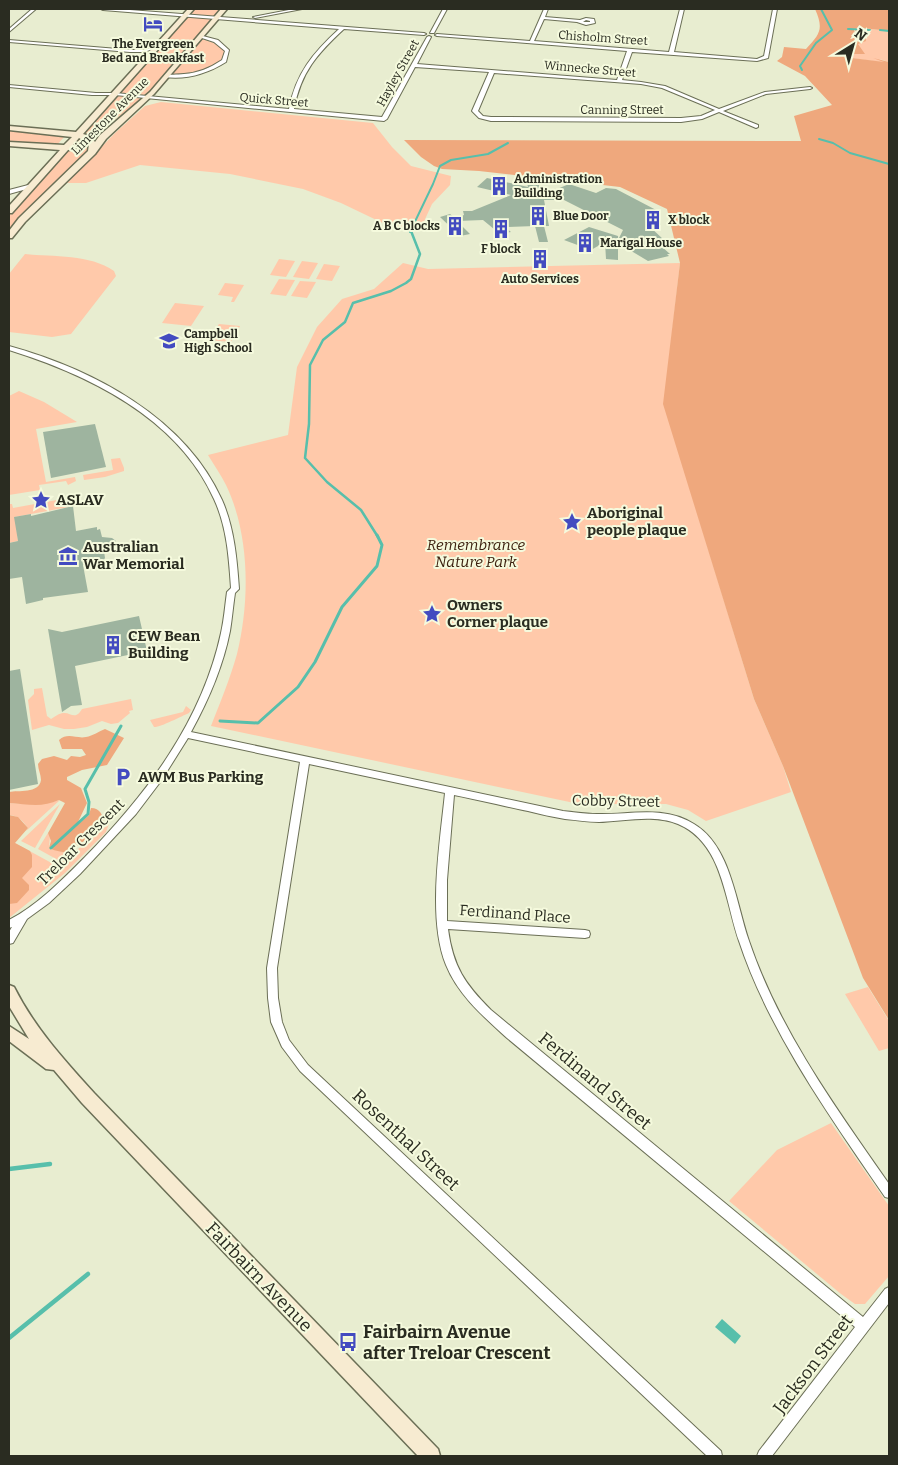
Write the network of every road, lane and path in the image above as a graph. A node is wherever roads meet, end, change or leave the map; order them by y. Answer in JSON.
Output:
{"nodes":[{"id":1,"x":34,"y":9,"type":"edge"},
{"id":2,"x":103,"y":9,"type":"edge"},
{"id":3,"x":191,"y":9,"type":"edge"},
{"id":4,"x":224,"y":9,"type":"edge"},
{"id":5,"x":300,"y":9,"type":"edge"},
{"id":6,"x":445,"y":9,"type":"edge"},
{"id":7,"x":546,"y":9,"type":"edge"},
{"id":8,"x":682,"y":9,"type":"edge"},
{"id":9,"x":775,"y":9,"type":"edge"},
{"id":10,"x":281,"y":13,"type":"junction"},
{"id":11,"x":186,"y":15,"type":"junction"},
{"id":12,"x":216,"y":18,"type":"junction"},
{"id":13,"x":542,"y":18,"type":"junction"},
{"id":14,"x":242,"y":20,"type":"junction"},
{"id":15,"x":579,"y":21,"type":"dead end"},
{"id":16,"x":266,"y":22,"type":"junction"},
{"id":17,"x":288,"y":23,"type":"junction"},
{"id":18,"x":343,"y":28,"type":"junction"},
{"id":19,"x":9,"y":31,"type":"edge"},
{"id":20,"x":431,"y":35,"type":"junction"},
{"id":21,"x":201,"y":36,"type":"junction"},
{"id":22,"x":9,"y":41,"type":"edge"},
{"id":23,"x":531,"y":43,"type":"junction"},
{"id":24,"x":156,"y":47,"type":"junction"},
{"id":25,"x":630,"y":50,"type":"junction"},
{"id":26,"x":130,"y":51,"type":"junction"},
{"id":27,"x":671,"y":54,"type":"junction"},
{"id":28,"x":147,"y":58,"type":"junction"},
{"id":29,"x":414,"y":65,"type":"junction"},
{"id":30,"x":492,"y":71,"type":"junction"},
{"id":31,"x":166,"y":76,"type":"junction"},
{"id":32,"x":619,"y":81,"type":"junction"},
{"id":33,"x":9,"y":86,"type":"edge"},
{"id":34,"x":810,"y":88,"type":"dead end"},
{"id":35,"x":114,"y":95,"type":"junction"},
{"id":36,"x":146,"y":98,"type":"junction"},
{"id":37,"x":162,"y":100,"type":"joint"},
{"id":38,"x":290,"y":111,"type":"junction"},
{"id":39,"x":718,"y":111,"type":"junction"},
{"id":40,"x":384,"y":119,"type":"joint"},
{"id":41,"x":89,"y":124,"type":"junction"},
{"id":42,"x":756,"y":126,"type":"dead end"},
{"id":43,"x":9,"y":128,"type":"edge"},
{"id":44,"x":44,"y":131,"type":"junction"},
{"id":45,"x":79,"y":135,"type":"junction"},
{"id":46,"x":104,"y":137,"type":"junction"},
{"id":47,"x":92,"y":142,"type":"junction"},
{"id":48,"x":9,"y":144,"type":"edge"},
{"id":49,"x":68,"y":147,"type":"junction"},
{"id":50,"x":47,"y":148,"type":"junction"},
{"id":51,"x":92,"y":152,"type":"junction"},
{"id":52,"x":59,"y":157,"type":"junction"},
{"id":53,"x":32,"y":186,"type":"junction"},
{"id":54,"x":9,"y":193,"type":"edge"},
{"id":55,"x":18,"y":201,"type":"junction"},
{"id":56,"x":9,"y":211,"type":"edge"},
{"id":57,"x":9,"y":236,"type":"edge"},
{"id":58,"x":9,"y":348,"type":"edge"},
{"id":59,"x":186,"y":734,"type":"junction"},
{"id":60,"x":306,"y":760,"type":"junction"},
{"id":61,"x":450,"y":791,"type":"junction"},
{"id":62,"x":22,"y":918,"type":"junction"},
{"id":63,"x":9,"y":924,"type":"edge"},
{"id":64,"x":443,"y":924,"type":"junction"},
{"id":65,"x":585,"y":934,"type":"dead end"},
{"id":66,"x":9,"y":940,"type":"edge"},
{"id":67,"x":9,"y":991,"type":"edge"},
{"id":68,"x":9,"y":1033,"type":"edge"},
{"id":69,"x":88,"y":1098,"type":"junction"},
{"id":70,"x":889,"y":1192,"type":"edge"},
{"id":71,"x":889,"y":1293,"type":"edge"},
{"id":72,"x":864,"y":1326,"type":"junction"},
{"id":73,"x":431,"y":1456,"type":"edge"},
{"id":74,"x":716,"y":1456,"type":"edge"},
{"id":75,"x":764,"y":1456,"type":"edge"}],
"edges":[{"from":1,"to":19,"type":"street"},
{"from":2,"to":11,"type":"street","name":"Chisholm Street"},
{"from":3,"to":11,"type":"main road","name":"Limestone Avenue"},
{"from":4,"to":12,"type":"main road","name":"Limestone Avenue"},
{"from":5,"to":10,"type":"street"},
{"from":6,"to":20,"type":"street","name":"Hayley Street"},
{"from":7,"to":13,"type":"street"},
{"from":8,"to":27,"type":"street"},
{"from":9,"to":27,"type":"street","name":"Chisholm Street"},
{"from":10,"to":14,"type":"street"},
{"from":10,"to":16,"type":"street"},
{"from":10,"to":17,"type":"street"},
{"from":11,"to":12,"type":"street","name":"Chisholm Street"},
{"from":11,"to":24,"type":"main road","name":"Limestone Avenue"},
{"from":12,"to":14,"type":"street","name":"Chisholm Street"},
{"from":12,"to":21,"type":"main road","name":"Limestone Avenue"},
{"from":13,"to":15,"type":"street"},
{"from":13,"to":23,"type":"street"},
{"from":14,"to":16,"type":"street","name":"Chisholm Street"},
{"from":16,"to":17,"type":"street","name":"Chisholm Street"},
{"from":17,"to":18,"type":"street","name":"Chisholm Street"},
{"from":18,"to":20,"type":"street","name":"Chisholm Street"},
{"from":18,"to":38,"type":"street"},
{"from":20,"to":23,"type":"street","name":"Chisholm Street"},
{"from":20,"to":29,"type":"street","name":"Hayley Street"},
{"from":21,"to":31,"type":"main road","name":"Limestone Avenue"},
{"from":21,"to":31,"type":"street"},
{"from":22,"to":26,"type":"street"},
{"from":23,"to":25,"type":"street","name":"Chisholm Street"},
{"from":24,"to":26,"type":"street"},
{"from":24,"to":28,"type":"main road","name":"Limestone Avenue"},
{"from":25,"to":27,"type":"street","name":"Chisholm Street"},
{"from":25,"to":32,"type":"street"},
{"from":26,"to":28,"type":"street"},
{"from":28,"to":35,"type":"main road","name":"Limestone Avenue"},
{"from":29,"to":30,"type":"street","name":"Winnecke Street"},
{"from":29,"to":40,"type":"street","name":"Hayley Street"},
{"from":30,"to":32,"type":"street","name":"Winnecke Street"},
{"from":30,"to":39,"type":"street","name":"Canning Street"},
{"from":31,"to":36,"type":"main road","name":"Limestone Avenue"},
{"from":32,"to":39,"type":"street","name":"Winnecke Street"},
{"from":33,"to":35,"type":"street","name":"Quick Street"},
{"from":34,"to":39,"type":"street","name":"Canning Street"},
{"from":35,"to":36,"type":"street","name":"Quick Street"},
{"from":35,"to":41,"type":"main road","name":"Limestone Avenue"},
{"from":36,"to":37,"type":"street","name":"Quick Street"},
{"from":36,"to":46,"type":"main road","name":"Limestone Avenue"},
{"from":37,"to":38,"type":"street","name":"Quick Street"},
{"from":38,"to":40,"type":"street","name":"Quick Street"},
{"from":39,"to":42,"type":"street","name":"Winnecke Street"},
{"from":41,"to":44,"type":"main road"},
{"from":41,"to":45,"type":"main road","name":"Limestone Avenue"},
{"from":43,"to":44,"type":"main road"},
{"from":44,"to":45,"type":"main road"},
{"from":45,"to":47,"type":"main road"},
{"from":45,"to":49,"type":"main road","name":"Limestone Avenue"},
{"from":46,"to":47,"type":"main road"},
{"from":46,"to":51,"type":"main road","name":"Limestone Avenue"},
{"from":47,"to":49,"type":"main road"},
{"from":47,"to":51,"type":"main road"},
{"from":48,"to":50,"type":"main road"},
{"from":49,"to":50,"type":"main road"},
{"from":49,"to":52,"type":"main road","name":"Limestone Avenue"},
{"from":50,"to":52,"type":"main road"},
{"from":51,"to":57,"type":"main road","name":"Limestone Avenue"},
{"from":52,"to":53,"type":"main road","name":"Limestone Avenue"},
{"from":53,"to":54,"type":"street"},
{"from":53,"to":55,"type":"main road","name":"Limestone Avenue"},
{"from":54,"to":55,"type":"street"},
{"from":55,"to":56,"type":"main road","name":"Limestone Avenue"},
{"from":58,"to":59,"type":"street","name":"Treloar Crescent"},
{"from":59,"to":60,"type":"street","name":"Cobby Street"},
{"from":59,"to":62,"type":"street","name":"Treloar Crescent"},
{"from":60,"to":61,"type":"street","name":"Cobby Street"},
{"from":60,"to":74,"type":"street","name":"Rosenthal Street"},
{"from":61,"to":64,"type":"street","name":"Ferdinand Street"},
{"from":61,"to":70,"type":"street","name":"Cobby Street"},
{"from":62,"to":63,"type":"street","name":"Treloar Crescent"},
{"from":62,"to":66,"type":"street","name":"Treloar Crescent"},
{"from":64,"to":65,"type":"street","name":"Ferdinand Place"},
{"from":64,"to":72,"type":"street","name":"Ferdinand Street"},
{"from":67,"to":69,"type":"main road","name":"Fairbairn Avenue"},
{"from":68,"to":69,"type":"main road","name":"Fairbairn Avenue"},
{"from":69,"to":73,"type":"main road","name":"Fairbairn Avenue"},
{"from":71,"to":72,"type":"street","name":"Jackson Street"},
{"from":72,"to":75,"type":"street","name":"Jackson Street"}]}
